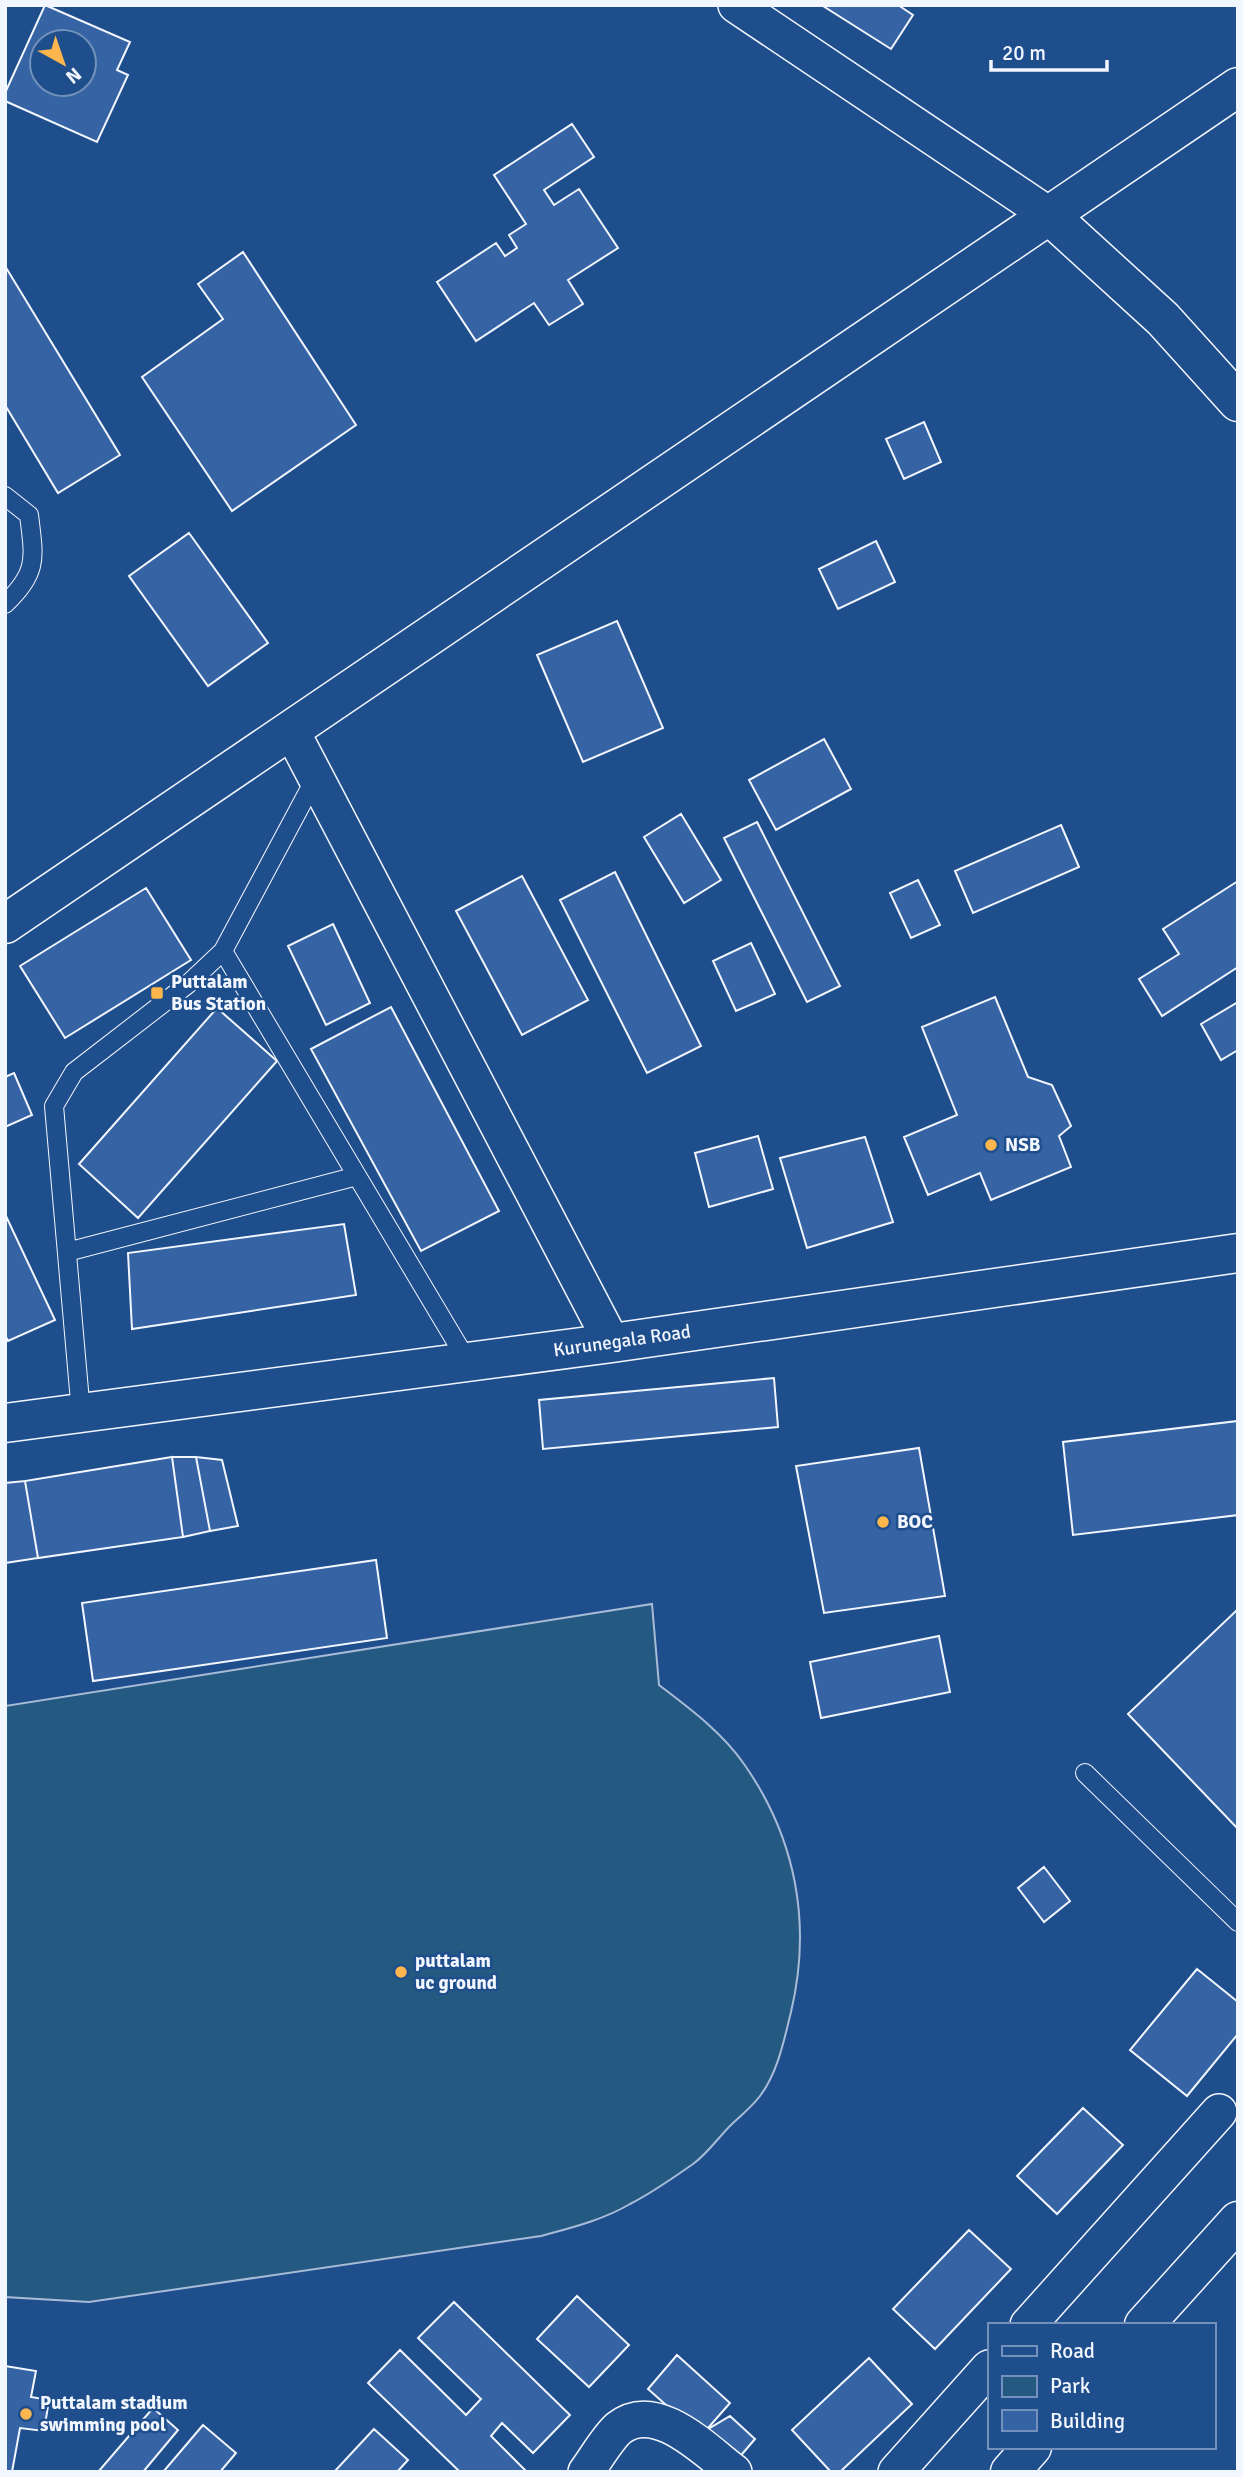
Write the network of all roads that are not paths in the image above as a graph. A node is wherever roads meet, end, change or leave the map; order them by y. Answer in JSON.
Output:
{"nodes":[{"id":1,"x":736,"y":5,"type":"edge"},
{"id":2,"x":1238,"y":87,"type":"edge"},
{"id":3,"x":1049,"y":215,"type":"junction"},
{"id":4,"x":1238,"y":402,"type":"edge"},
{"id":5,"x":5,"y":496,"type":"edge"},
{"id":6,"x":5,"y":604,"type":"edge"},
{"id":7,"x":291,"y":730,"type":"junction"},
{"id":8,"x":316,"y":777,"type":"junction"},
{"id":9,"x":5,"y":924,"type":"edge"},
{"id":10,"x":223,"y":951,"type":"junction"},
{"id":11,"x":357,"y":1175,"type":"junction"},
{"id":12,"x":66,"y":1252,"type":"junction"},
{"id":13,"x":1238,"y":1253,"type":"edge"},
{"id":14,"x":612,"y":1343,"type":"junction"},
{"id":15,"x":468,"y":1362,"type":"junction"},
{"id":16,"x":81,"y":1413,"type":"junction"},
{"id":17,"x":5,"y":1423,"type":"edge"},
{"id":18,"x":1084,"y":1773,"type":"dead end"},
{"id":19,"x":1238,"y":1922,"type":"edge"},
{"id":20,"x":1219,"y":2112,"type":"dead end"},
{"id":21,"x":1238,"y":2221,"type":"edge"},
{"id":22,"x":1030,"y":2323,"type":"edge"},
{"id":23,"x":1146,"y":2323,"type":"edge"},
{"id":24,"x":988,"y":2369,"type":"edge"},
{"id":25,"x":1030,"y":2449,"type":"edge"},
{"id":26,"x":586,"y":2472,"type":"edge"},
{"id":27,"x":734,"y":2472,"type":"edge"},
{"id":28,"x":896,"y":2472,"type":"edge"},
{"id":29,"x":1010,"y":2472,"type":"edge"}],
"edges":[{"from":1,"to":3,"type":"street"},
{"from":2,"to":3,"type":"main road"},
{"from":3,"to":4,"type":"main road"},
{"from":3,"to":7,"type":"main road"},
{"from":5,"to":6,"type":"lane"},
{"from":7,"to":8,"type":"street"},
{"from":7,"to":9,"type":"main road"},
{"from":8,"to":10,"type":"lane"},
{"from":8,"to":14,"type":"street"},
{"from":10,"to":11,"type":"lane"},
{"from":10,"to":12,"type":"lane"},
{"from":11,"to":12,"type":"lane"},
{"from":11,"to":15,"type":"lane"},
{"from":12,"to":16,"type":"lane"},
{"from":13,"to":14,"type":"main road","name":"Kurunegala Road"},
{"from":14,"to":15,"type":"main road","name":"Kurunegala Road"},
{"from":15,"to":16,"type":"main road","name":"Kurunegala Road"},
{"from":16,"to":17,"type":"main road","name":"Kurunegala Road"},
{"from":18,"to":19,"type":"lane"},
{"from":20,"to":22,"type":"street"},
{"from":21,"to":23,"type":"main road"},
{"from":24,"to":28,"type":"street"},
{"from":25,"to":29,"type":"main road"},
{"from":26,"to":27,"type":"street"}]}
